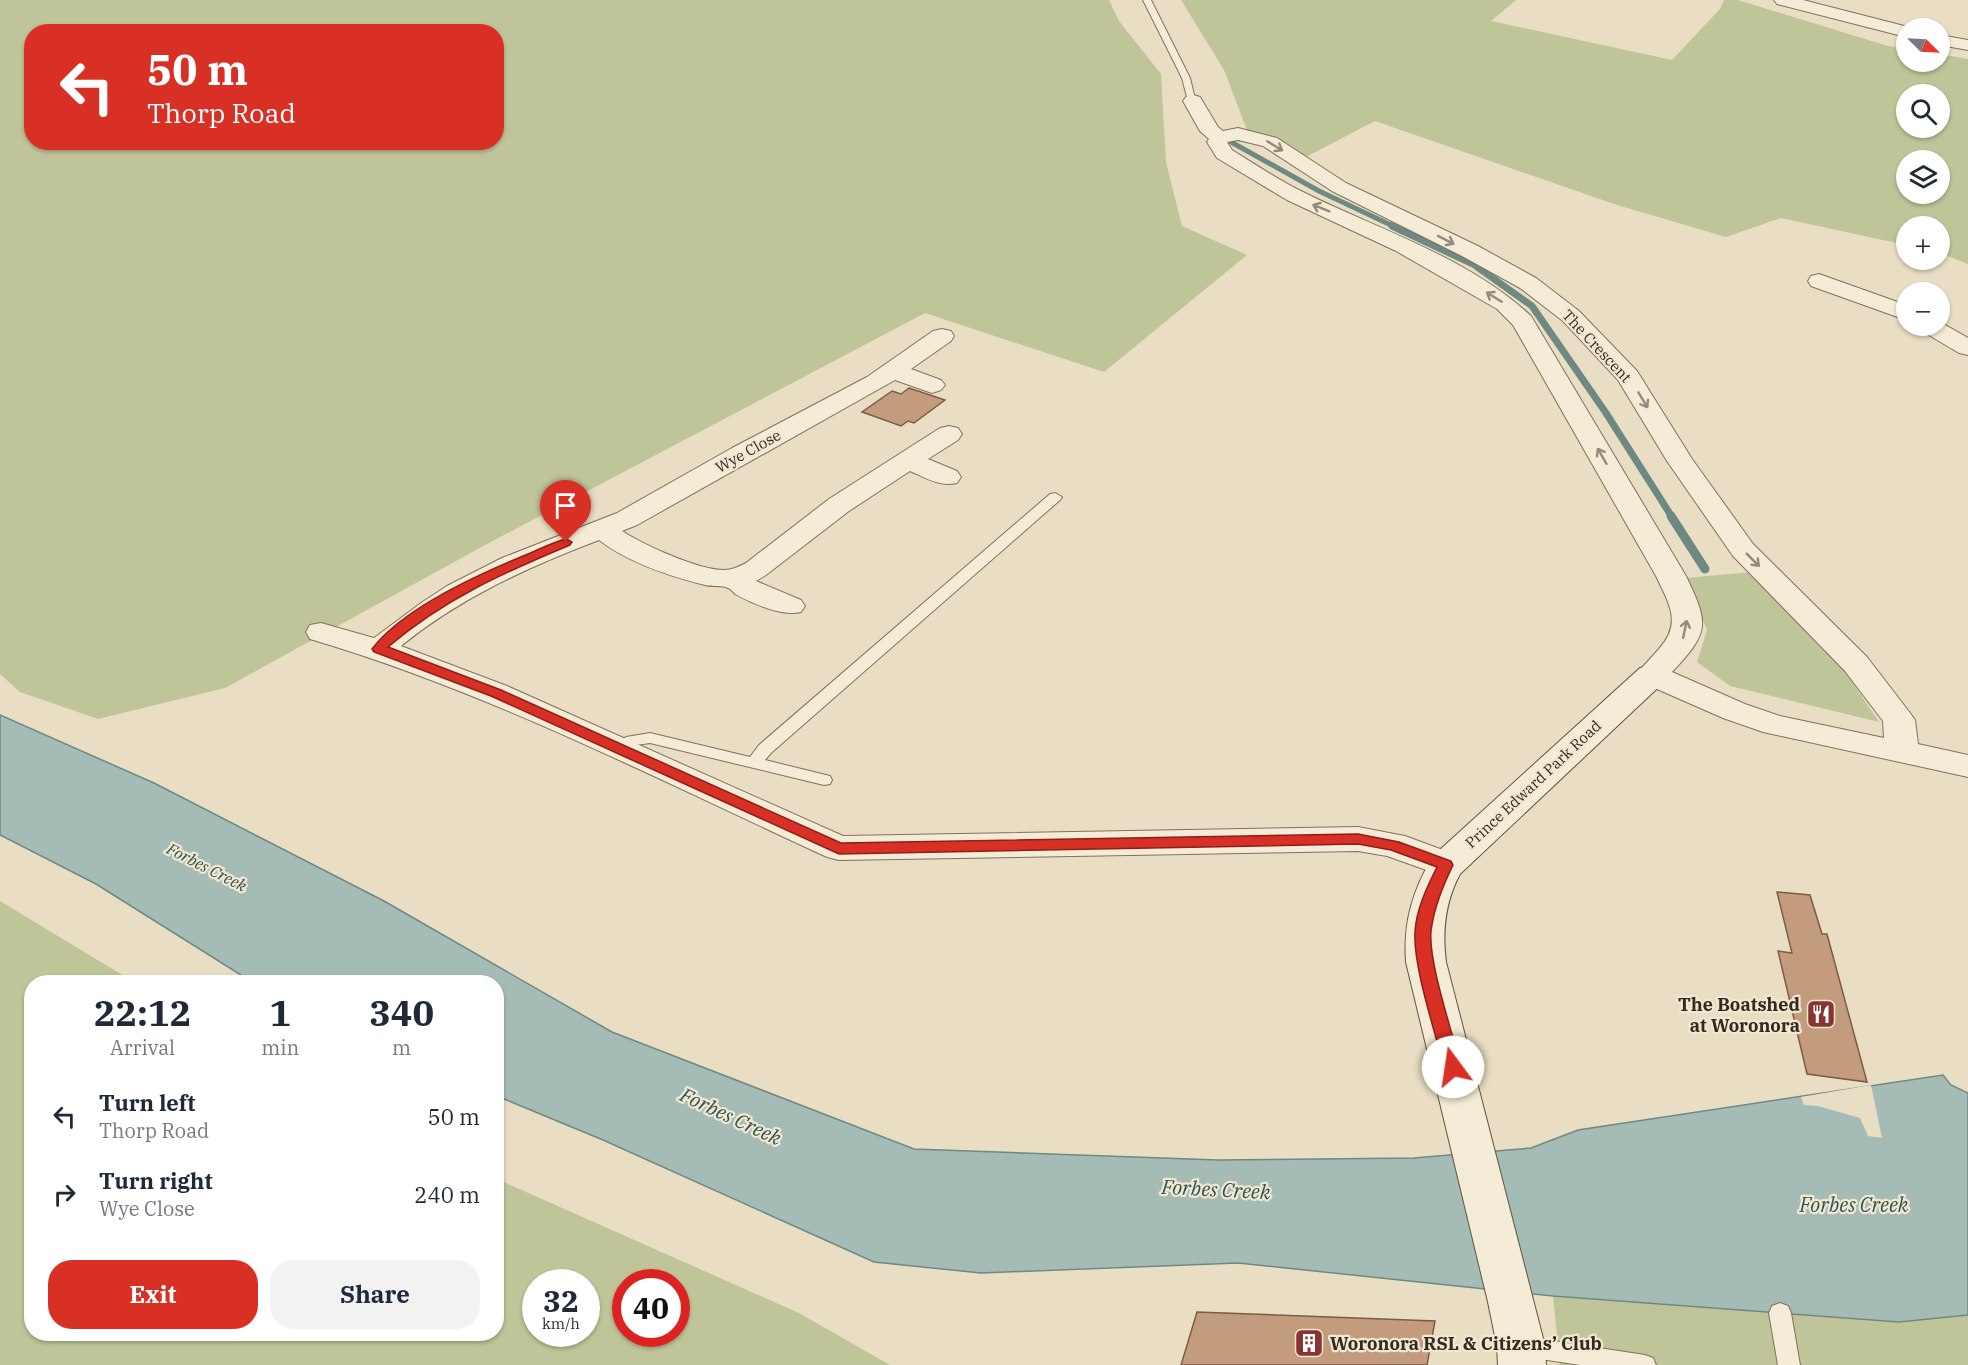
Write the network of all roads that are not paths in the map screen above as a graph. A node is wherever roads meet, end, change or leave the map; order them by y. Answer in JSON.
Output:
{"nodes":[{"id":1,"x":1147,"y":0,"type":"edge"},
{"id":2,"x":1783,"y":0,"type":"edge"},
{"id":3,"x":1896,"y":29,"type":"edge"},
{"id":4,"x":1950,"y":42,"type":"edge"},
{"id":5,"x":1968,"y":45,"type":"edge"},
{"id":6,"x":1193,"y":101,"type":"joint"},
{"id":7,"x":1220,"y":138,"type":"junction"},
{"id":8,"x":1819,"y":281,"type":"dead end"},
{"id":9,"x":1896,"y":310,"type":"edge"},
{"id":10,"x":942,"y":336,"type":"dead end"},
{"id":11,"x":1947,"y":336,"type":"edge"},
{"id":12,"x":1968,"y":348,"type":"edge"},
{"id":13,"x":893,"y":371,"type":"junction"},
{"id":14,"x":932,"y":385,"type":"dead end"},
{"id":15,"x":949,"y":434,"type":"dead end"},
{"id":16,"x":908,"y":460,"type":"junction"},
{"id":17,"x":947,"y":477,"type":"dead end"},
{"id":18,"x":1055,"y":497,"type":"dead end"},
{"id":19,"x":602,"y":529,"type":"junction"},
{"id":20,"x":739,"y":578,"type":"junction"},
{"id":21,"x":790,"y":606,"type":"dead end"},
{"id":22,"x":321,"y":632,"type":"dead end"},
{"id":23,"x":379,"y":649,"type":"junction"},
{"id":24,"x":1652,"y":675,"type":"junction"},
{"id":25,"x":619,"y":749,"type":"junction"},
{"id":26,"x":1902,"y":750,"type":"junction"},
{"id":27,"x":754,"y":763,"type":"junction"},
{"id":28,"x":1968,"y":766,"type":"edge"},
{"id":29,"x":824,"y":780,"type":"dead end"},
{"id":30,"x":1446,"y":865,"type":"junction"},
{"id":31,"x":1780,"y":1313,"type":"dead end"},
{"id":32,"x":1521,"y":1355,"type":"edge"},
{"id":33,"x":1645,"y":1365,"type":"edge"},
{"id":34,"x":1789,"y":1365,"type":"edge"}],
"edges":[{"from":1,"to":6,"type":"lane"},
{"from":2,"to":3,"type":"street"},
{"from":4,"to":5,"type":"street"},
{"from":6,"to":7,"type":"street"},
{"from":24,"to":7,"type":"street","one_way":true},
{"from":7,"to":26,"type":"street","name":"The Crescent","one_way":true},
{"from":8,"to":9,"type":"street"},
{"from":10,"to":13,"type":"street","name":"Wye Close"},
{"from":11,"to":12,"type":"street"},
{"from":13,"to":14,"type":"street"},
{"from":13,"to":19,"type":"street","name":"Wye Close"},
{"from":15,"to":16,"type":"street"},
{"from":16,"to":17,"type":"street"},
{"from":16,"to":20,"type":"street"},
{"from":18,"to":27,"type":"lane"},
{"from":19,"to":20,"type":"street"},
{"from":19,"to":23,"type":"street","name":"Wye Close"},
{"from":20,"to":21,"type":"street"},
{"from":22,"to":23,"type":"street"},
{"from":23,"to":25,"type":"street"},
{"from":24,"to":26,"type":"street"},
{"from":24,"to":30,"type":"street","name":"Prince Edward Park Road"},
{"from":25,"to":27,"type":"lane"},
{"from":25,"to":30,"type":"street"},
{"from":26,"to":28,"type":"street"},
{"from":27,"to":29,"type":"lane"},
{"from":30,"to":32,"type":"street","name":"Prince Edward Park Road"},
{"from":31,"to":34,"type":"lane"},
{"from":32,"to":33,"type":"lane"}]}
